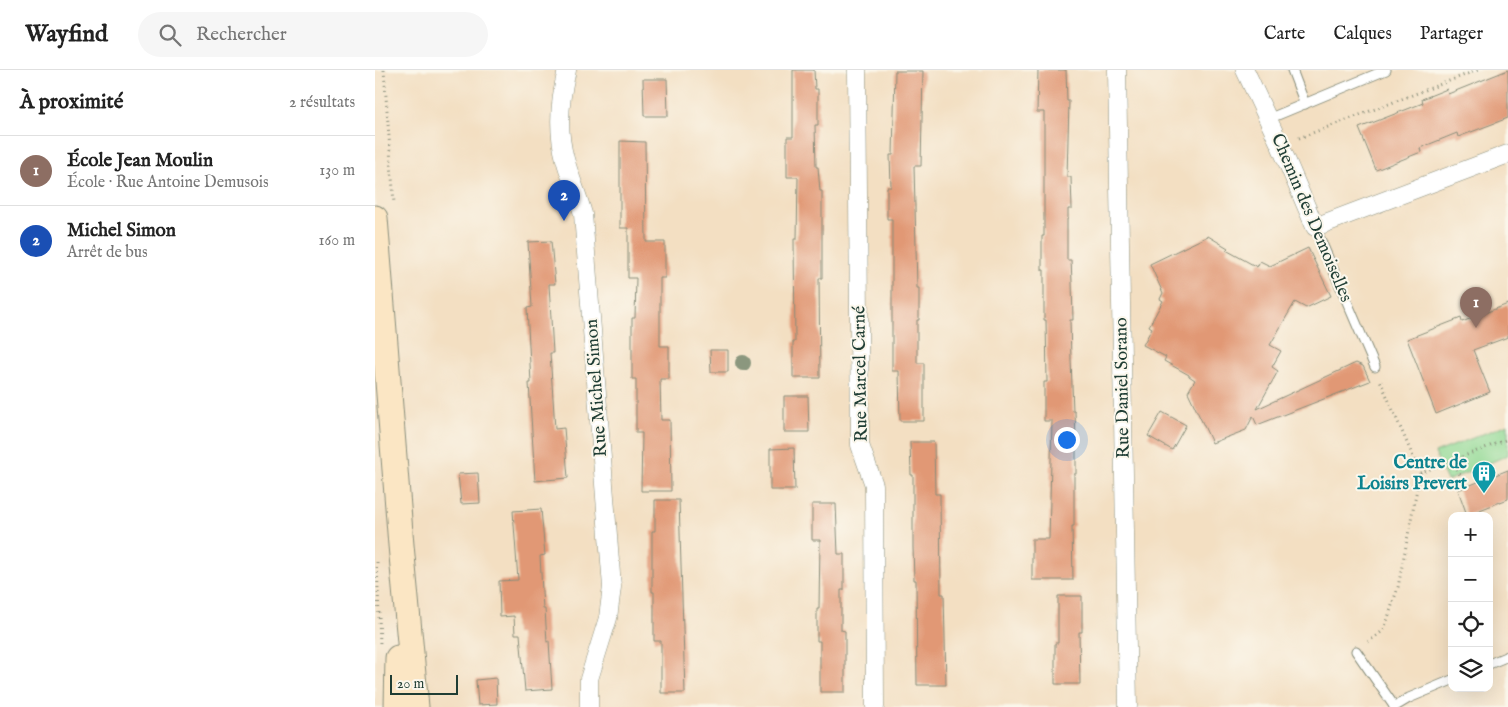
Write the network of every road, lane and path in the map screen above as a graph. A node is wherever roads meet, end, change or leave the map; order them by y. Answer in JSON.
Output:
{"nodes":[{"id":1,"x":567,"y":70,"type":"edge"},
{"id":2,"x":857,"y":70,"type":"edge"},
{"id":3,"x":1117,"y":70,"type":"edge"},
{"id":4,"x":1245,"y":70,"type":"edge"},
{"id":5,"x":1292,"y":70,"type":"edge"},
{"id":6,"x":1385,"y":70,"type":"edge"},
{"id":7,"x":1478,"y":70,"type":"edge"},
{"id":8,"x":1305,"y":104,"type":"junction"},
{"id":9,"x":1268,"y":119,"type":"junction"},
{"id":10,"x":1280,"y":145,"type":"junction"},
{"id":11,"x":1508,"y":154,"type":"edge"},
{"id":12,"x":375,"y":218,"type":"edge"},
{"id":13,"x":1315,"y":227,"type":"junction"},
{"id":14,"x":1375,"y":367,"type":"joint"},
{"id":15,"x":1508,"y":439,"type":"edge"},
{"id":16,"x":1453,"y":460,"type":"junction"},
{"id":17,"x":1420,"y":473,"type":"junction"},
{"id":18,"x":1460,"y":475,"type":"dead end"},
{"id":19,"x":401,"y":545,"type":"junction"},
{"id":20,"x":377,"y":559,"type":"dead end"},
{"id":21,"x":380,"y":651,"type":"dead end"},
{"id":22,"x":1356,"y":651,"type":"joint"},
{"id":23,"x":1508,"y":656,"type":"edge"},
{"id":24,"x":1493,"y":662,"type":"edge"},
{"id":25,"x":1448,"y":682,"type":"edge"},
{"id":26,"x":1394,"y":706,"type":"edge"},
{"id":27,"x":397,"y":707,"type":"edge"},
{"id":28,"x":416,"y":707,"type":"edge"},
{"id":29,"x":589,"y":707,"type":"edge"},
{"id":30,"x":875,"y":707,"type":"edge"},
{"id":31,"x":1128,"y":707,"type":"edge"}],
"edges":[{"from":1,"to":29,"type":"street","name":"Rue Michel Simon"},
{"from":2,"to":30,"type":"street","name":"Rue Marcel Carné"},
{"from":3,"to":31,"type":"street","name":"Rue Daniel Sorano"},
{"from":4,"to":9,"type":"street","name":"Chemin des Demoiselles"},
{"from":5,"to":8,"type":"lane"},
{"from":6,"to":8,"type":"lane"},
{"from":7,"to":10,"type":"path"},
{"from":8,"to":9,"type":"lane"},
{"from":9,"to":10,"type":"street","name":"Chemin des Demoiselles"},
{"from":10,"to":13,"type":"street","name":"Chemin des Demoiselles"},
{"from":11,"to":13,"type":"street"},
{"from":12,"to":19,"type":"main road"},
{"from":13,"to":14,"type":"lane","name":"Chemin des Demoiselles"},
{"from":14,"to":17,"type":"path"},
{"from":15,"to":16,"type":"path"},
{"from":16,"to":17,"type":"path"},
{"from":16,"to":18,"type":"path"},
{"from":17,"to":22,"type":"path"},
{"from":19,"to":27,"type":"main road"},
{"from":19,"to":28,"type":"main road"},
{"from":20,"to":21,"type":"path"},
{"from":22,"to":26,"type":"lane"},
{"from":23,"to":24,"type":"lane"},
{"from":25,"to":26,"type":"lane"}]}
